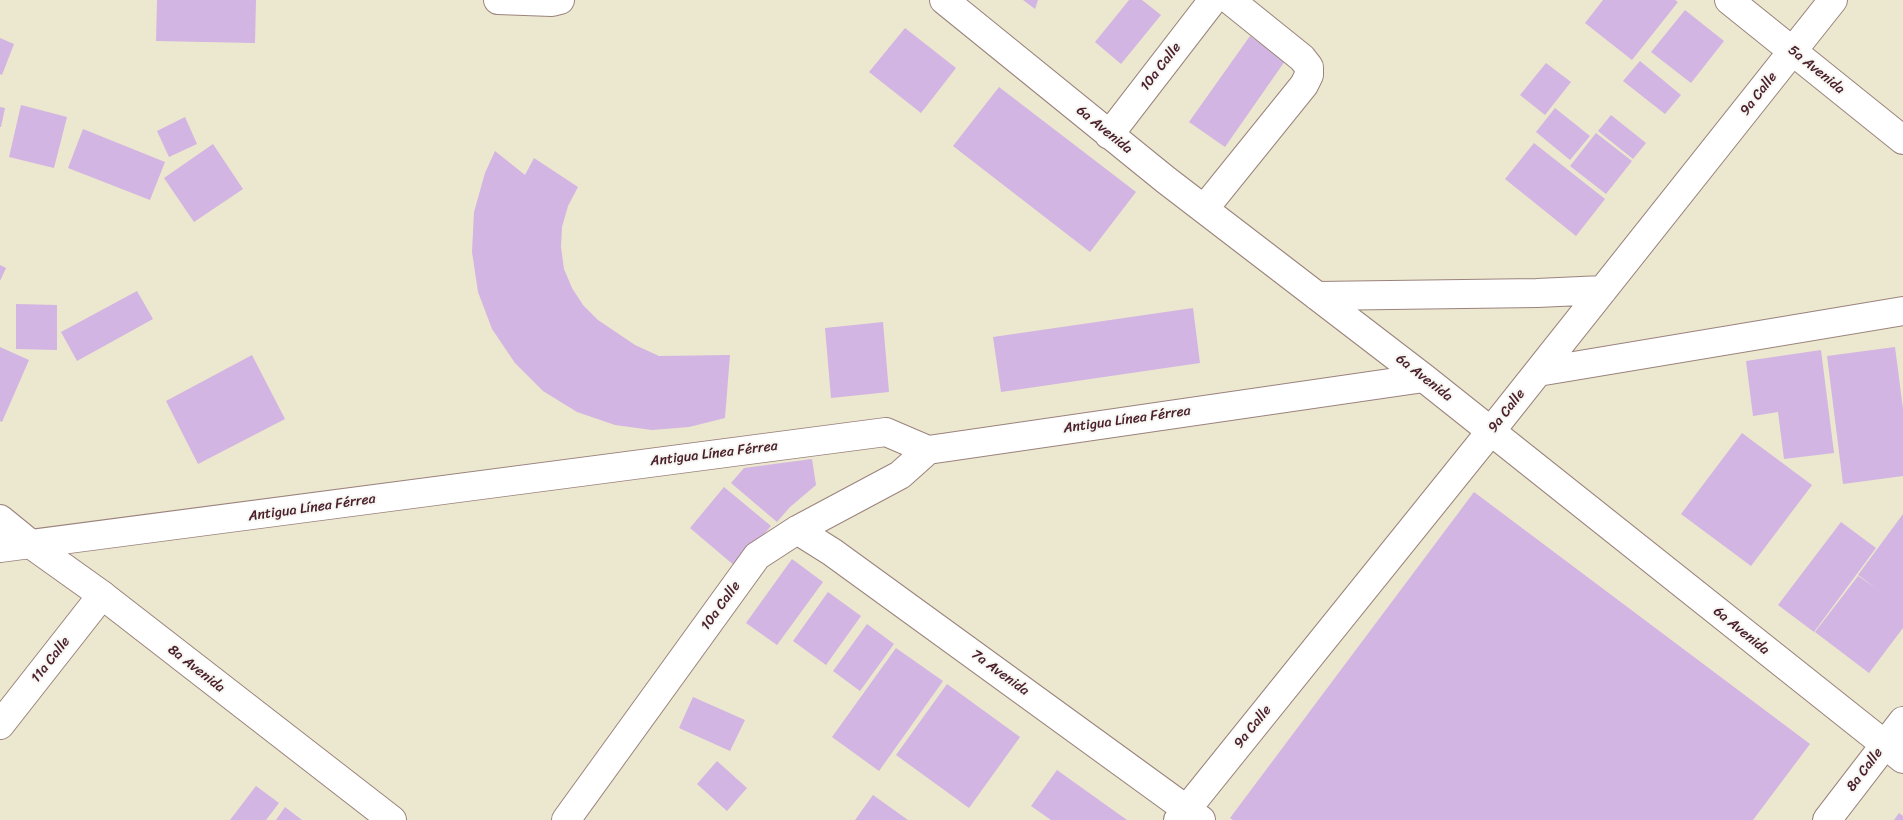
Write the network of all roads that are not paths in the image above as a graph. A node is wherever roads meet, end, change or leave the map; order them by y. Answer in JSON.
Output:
{"nodes":[{"id":1,"x":498,"y":0,"type":"edge"},
{"id":2,"x":944,"y":0,"type":"edge"},
{"id":3,"x":1213,"y":0,"type":"edge"},
{"id":4,"x":1230,"y":0,"type":"edge"},
{"id":5,"x":1729,"y":0,"type":"edge"},
{"id":6,"x":1834,"y":0,"type":"edge"},
{"id":7,"x":556,"y":1,"type":"edge"},
{"id":8,"x":1793,"y":51,"type":"junction"},
{"id":9,"x":1109,"y":134,"type":"junction"},
{"id":10,"x":1903,"y":140,"type":"edge"},
{"id":11,"x":1204,"y":208,"type":"junction"},
{"id":12,"x":1603,"y":290,"type":"junction"},
{"id":13,"x":1317,"y":296,"type":"junction"},
{"id":14,"x":1903,"y":312,"type":"edge"},
{"id":15,"x":1538,"y":372,"type":"junction"},
{"id":16,"x":1424,"y":378,"type":"junction"},
{"id":17,"x":1492,"y":431,"type":"junction"},
{"id":18,"x":928,"y":450,"type":"junction"},
{"id":19,"x":0,"y":519,"type":"edge"},
{"id":20,"x":797,"y":530,"type":"junction"},
{"id":21,"x":32,"y":545,"type":"junction"},
{"id":22,"x":0,"y":548,"type":"edge"},
{"id":23,"x":102,"y":595,"type":"junction"},
{"id":24,"x":1903,"y":721,"type":"edge"},
{"id":25,"x":0,"y":725,"type":"edge"},
{"id":26,"x":1894,"y":752,"type":"edge"},
{"id":27,"x":1189,"y":816,"type":"edge"},
{"id":28,"x":392,"y":820,"type":"edge"},
{"id":29,"x":566,"y":820,"type":"edge"},
{"id":30,"x":1828,"y":820,"type":"edge"}],
"edges":[{"from":1,"to":7,"type":"street"},
{"from":2,"to":9,"type":"street","name":"6a Avenida"},
{"from":3,"to":9,"type":"street","name":"10a Calle"},
{"from":4,"to":11,"type":"street"},
{"from":5,"to":8,"type":"street","name":"5a Avenida"},
{"from":6,"to":8,"type":"street","name":"9a Calle"},
{"from":8,"to":10,"type":"street","name":"5a Avenida"},
{"from":8,"to":12,"type":"street","name":"9a Calle"},
{"from":9,"to":11,"type":"street","name":"6a Avenida"},
{"from":11,"to":13,"type":"street","name":"6a Avenida"},
{"from":12,"to":13,"type":"street"},
{"from":12,"to":15,"type":"street","name":"9a Calle"},
{"from":13,"to":16,"type":"street","name":"6a Avenida"},
{"from":14,"to":15,"type":"street"},
{"from":15,"to":17,"type":"street","name":"9a Calle"},
{"from":16,"to":17,"type":"street","name":"6a Avenida"},
{"from":16,"to":18,"type":"street","name":"Antigua Línea Férrea"},
{"from":17,"to":26,"type":"street","name":"6a Avenida"},
{"from":17,"to":27,"type":"street","name":"9a Calle"},
{"from":18,"to":20,"type":"street","name":"10a Calle"},
{"from":18,"to":21,"type":"street","name":"Antigua Línea Férrea"},
{"from":19,"to":21,"type":"street","name":"8a Avenida"},
{"from":20,"to":27,"type":"street","name":"7a Avenida"},
{"from":20,"to":29,"type":"street","name":"10a Calle"},
{"from":21,"to":22,"type":"street","name":"Antigua Línea Férrea"},
{"from":21,"to":23,"type":"street","name":"8a Avenida"},
{"from":23,"to":25,"type":"street","name":"11a Calle"},
{"from":23,"to":28,"type":"street","name":"8a Avenida"},
{"from":24,"to":26,"type":"street","name":"8a Calle"},
{"from":26,"to":30,"type":"street","name":"8a Calle"}]}
